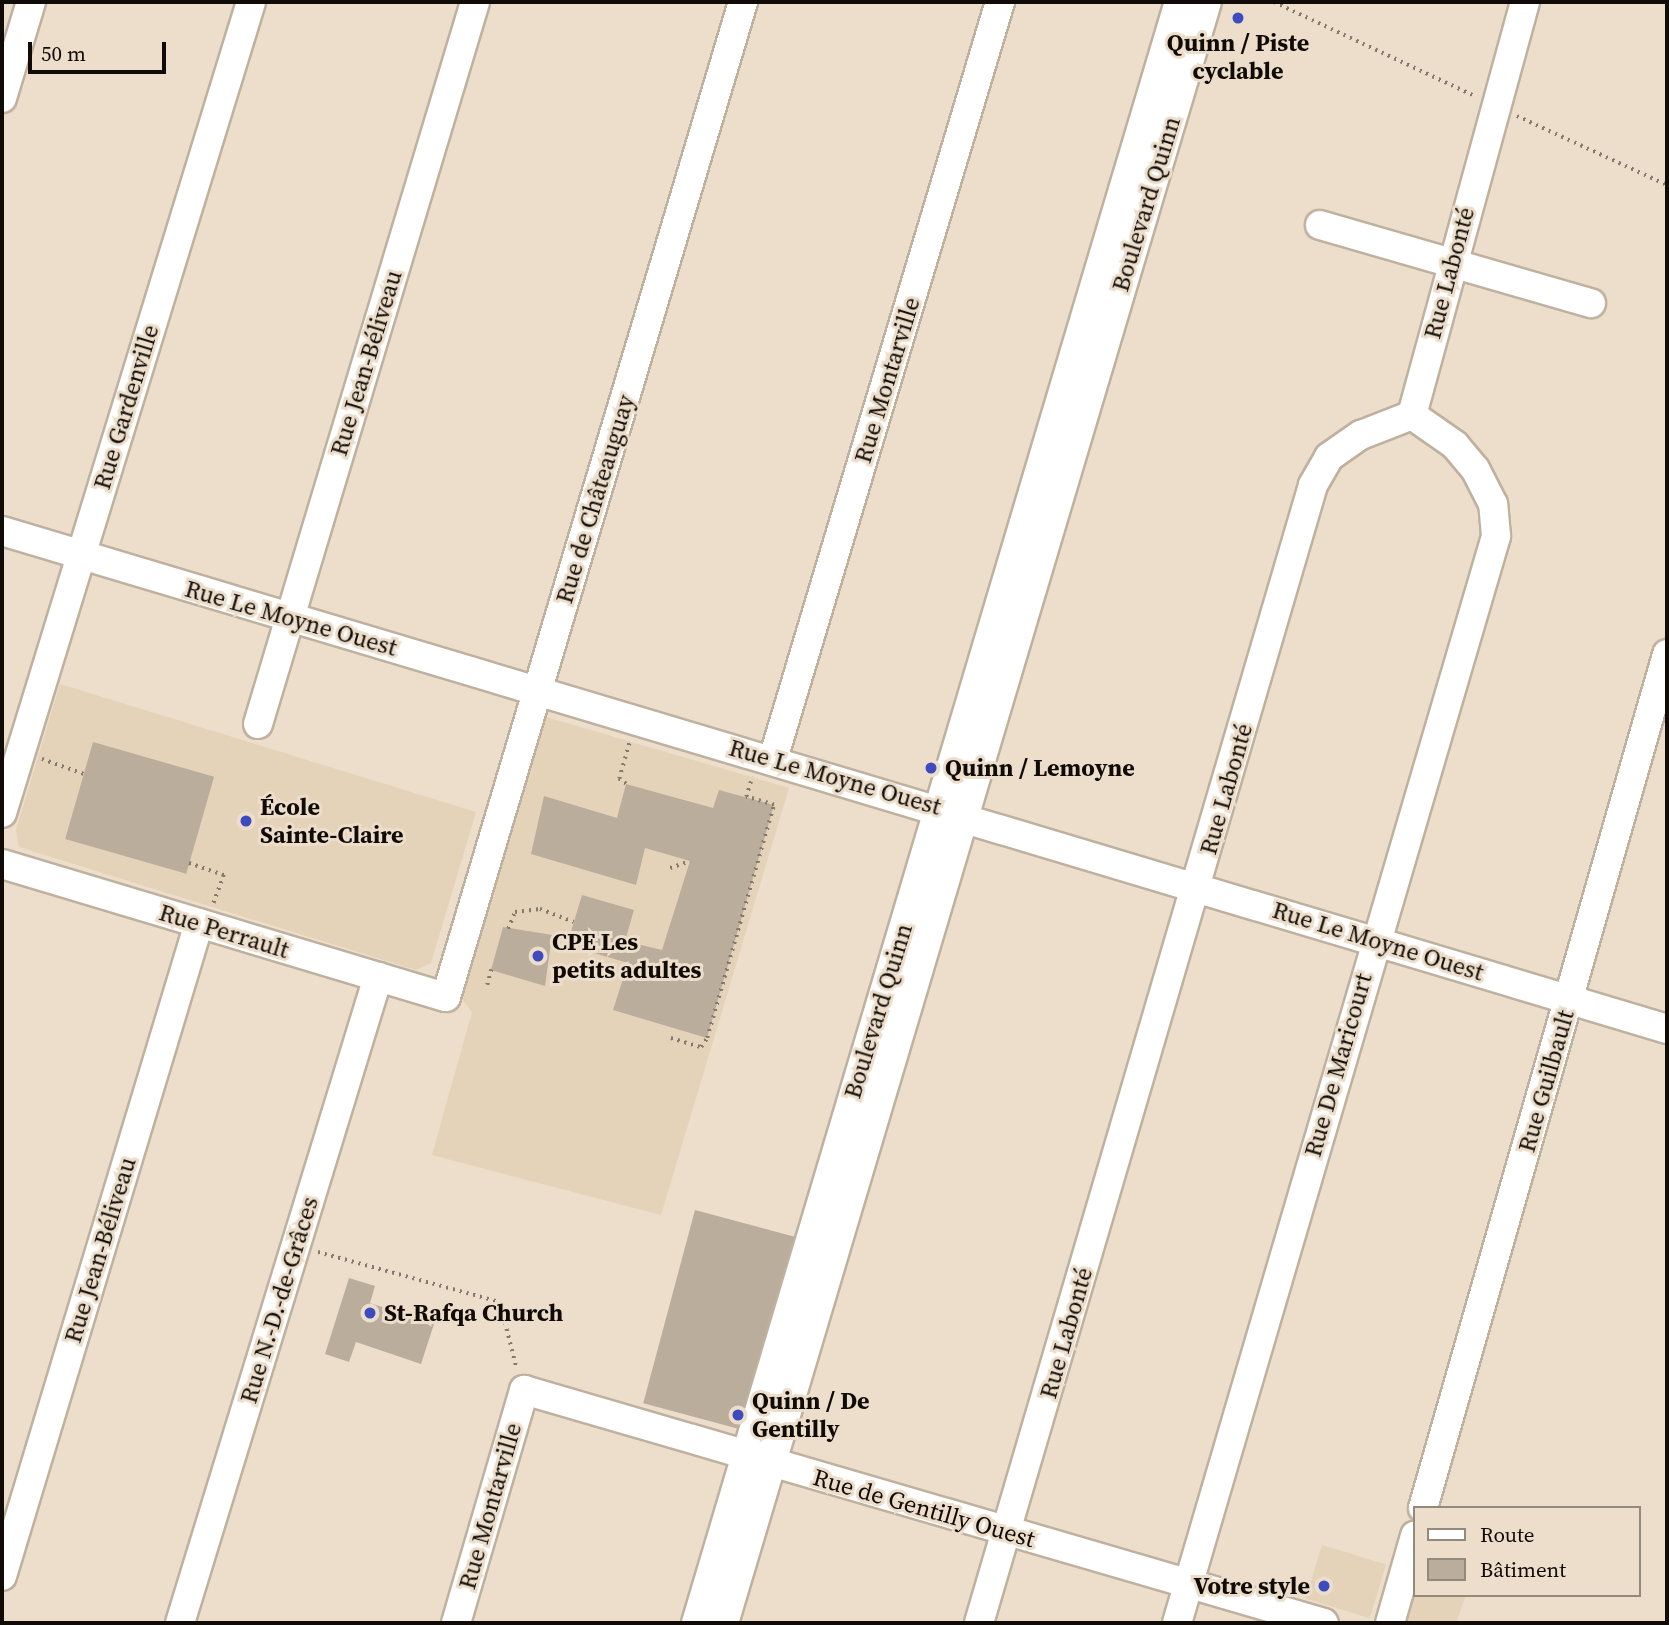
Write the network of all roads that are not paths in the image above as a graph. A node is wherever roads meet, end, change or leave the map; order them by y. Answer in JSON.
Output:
{"nodes":[{"id":1,"x":31,"y":2,"type":"edge"},
{"id":2,"x":251,"y":2,"type":"edge"},
{"id":3,"x":475,"y":2,"type":"edge"},
{"id":4,"x":743,"y":2,"type":"edge"},
{"id":5,"x":1000,"y":2,"type":"edge"},
{"id":6,"x":1179,"y":2,"type":"edge"},
{"id":7,"x":1207,"y":2,"type":"edge"},
{"id":8,"x":1525,"y":2,"type":"edge"},
{"id":9,"x":2,"y":98,"type":"edge"},
{"id":10,"x":1320,"y":225,"type":"dead end"},
{"id":11,"x":1452,"y":263,"type":"junction"},
{"id":12,"x":1591,"y":303,"type":"dead end"},
{"id":13,"x":1073,"y":403,"type":"junction"},
{"id":14,"x":1412,"y":415,"type":"junction"},
{"id":15,"x":2,"y":531,"type":"edge"},
{"id":16,"x":79,"y":558,"type":"junction"},
{"id":17,"x":290,"y":617,"type":"junction"},
{"id":18,"x":1667,"y":654,"type":"edge"},
{"id":19,"x":538,"y":688,"type":"junction"},
{"id":20,"x":258,"y":723,"type":"dead end"},
{"id":21,"x":773,"y":759,"type":"junction"},
{"id":22,"x":952,"y":811,"type":"junction"},
{"id":23,"x":2,"y":813,"type":"edge"},
{"id":24,"x":2,"y":864,"type":"edge"},
{"id":25,"x":1198,"y":887,"type":"junction"},
{"id":26,"x":199,"y":923,"type":"junction"},
{"id":27,"x":1374,"y":940,"type":"junction"},
{"id":28,"x":378,"y":977,"type":"junction"},
{"id":29,"x":446,"y":997,"type":"joint"},
{"id":30,"x":1570,"y":999,"type":"junction"},
{"id":31,"x":1667,"y":1029,"type":"edge"},
{"id":32,"x":524,"y":1390,"type":"joint"},
{"id":33,"x":759,"y":1459,"type":"junction"},
{"id":34,"x":1424,"y":1506,"type":"edge"},
{"id":35,"x":1007,"y":1532,"type":"junction"},
{"id":36,"x":1414,"y":1539,"type":"edge"},
{"id":37,"x":2,"y":1576,"type":"edge"},
{"id":38,"x":1189,"y":1583,"type":"junction"},
{"id":39,"x":180,"y":1623,"type":"edge"},
{"id":40,"x":456,"y":1623,"type":"edge"},
{"id":41,"x":696,"y":1623,"type":"edge"},
{"id":42,"x":724,"y":1623,"type":"edge"},
{"id":43,"x":979,"y":1623,"type":"edge"},
{"id":44,"x":1177,"y":1623,"type":"edge"},
{"id":45,"x":1324,"y":1623,"type":"edge"},
{"id":46,"x":1390,"y":1623,"type":"edge"}],
"edges":[{"from":1,"to":9,"type":"street"},
{"from":2,"to":16,"type":"street","name":"Rue Gardenville"},
{"from":3,"to":17,"type":"street","name":"Rue Jean-Béliveau"},
{"from":4,"to":19,"type":"street","name":"Rue de Châteauguay"},
{"from":5,"to":21,"type":"street","name":"Rue Montarville"},
{"from":6,"to":13,"type":"street","name":"Boulevard Quinn"},
{"from":7,"to":13,"type":"street","name":"Boulevard Quinn"},
{"from":8,"to":11,"type":"street","name":"Rue Labonté"},
{"from":10,"to":11,"type":"street"},
{"from":11,"to":12,"type":"street"},
{"from":11,"to":14,"type":"street","name":"Rue Labonté"},
{"from":13,"to":22,"type":"street","name":"Boulevard Quinn"},
{"from":14,"to":25,"type":"street","name":"Rue Labonté"},
{"from":14,"to":27,"type":"street","name":"Rue De Maricourt"},
{"from":15,"to":16,"type":"street","name":"Rue Le Moyne Ouest"},
{"from":16,"to":17,"type":"street","name":"Rue Le Moyne Ouest"},
{"from":16,"to":23,"type":"street","name":"Rue Gardenville"},
{"from":17,"to":19,"type":"street","name":"Rue Le Moyne Ouest"},
{"from":17,"to":20,"type":"street","name":"Rue Jean-Béliveau"},
{"from":18,"to":30,"type":"street","name":"Rue Guilbault"},
{"from":19,"to":21,"type":"street","name":"Rue Le Moyne Ouest"},
{"from":19,"to":29,"type":"street","name":"Rue de Châteauguay"},
{"from":21,"to":22,"type":"street","name":"Rue Le Moyne Ouest"},
{"from":22,"to":25,"type":"street","name":"Rue Le Moyne Ouest"},
{"from":22,"to":33,"type":"street","name":"Boulevard Quinn"},
{"from":24,"to":26,"type":"street","name":"Rue Perrault"},
{"from":25,"to":27,"type":"street","name":"Rue Le Moyne Ouest"},
{"from":25,"to":35,"type":"street","name":"Rue Labonté"},
{"from":26,"to":28,"type":"street","name":"Rue Perrault"},
{"from":26,"to":37,"type":"street","name":"Rue Jean-Béliveau"},
{"from":27,"to":30,"type":"street","name":"Rue Le Moyne Ouest"},
{"from":27,"to":38,"type":"street","name":"Rue De Maricourt"},
{"from":28,"to":29,"type":"street","name":"Rue Perrault"},
{"from":28,"to":39,"type":"street","name":"Rue N.-D.-de-Grâces"},
{"from":30,"to":31,"type":"street","name":"Rue Le Moyne Ouest"},
{"from":30,"to":34,"type":"street","name":"Rue Guilbault"},
{"from":32,"to":33,"type":"street","name":"Rue de Gentilly Ouest"},
{"from":32,"to":40,"type":"street","name":"Rue Montarville"},
{"from":33,"to":35,"type":"street","name":"Rue de Gentilly Ouest"},
{"from":33,"to":41,"type":"street","name":"Boulevard Quinn"},
{"from":33,"to":42,"type":"street","name":"Boulevard Quinn"},
{"from":35,"to":38,"type":"street","name":"Rue de Gentilly Ouest"},
{"from":35,"to":43,"type":"street","name":"Rue Labonté"},
{"from":36,"to":46,"type":"street"},
{"from":38,"to":44,"type":"street","name":"Rue De Maricourt"},
{"from":38,"to":45,"type":"street","name":"Rue de Gentilly Ouest"}]}
